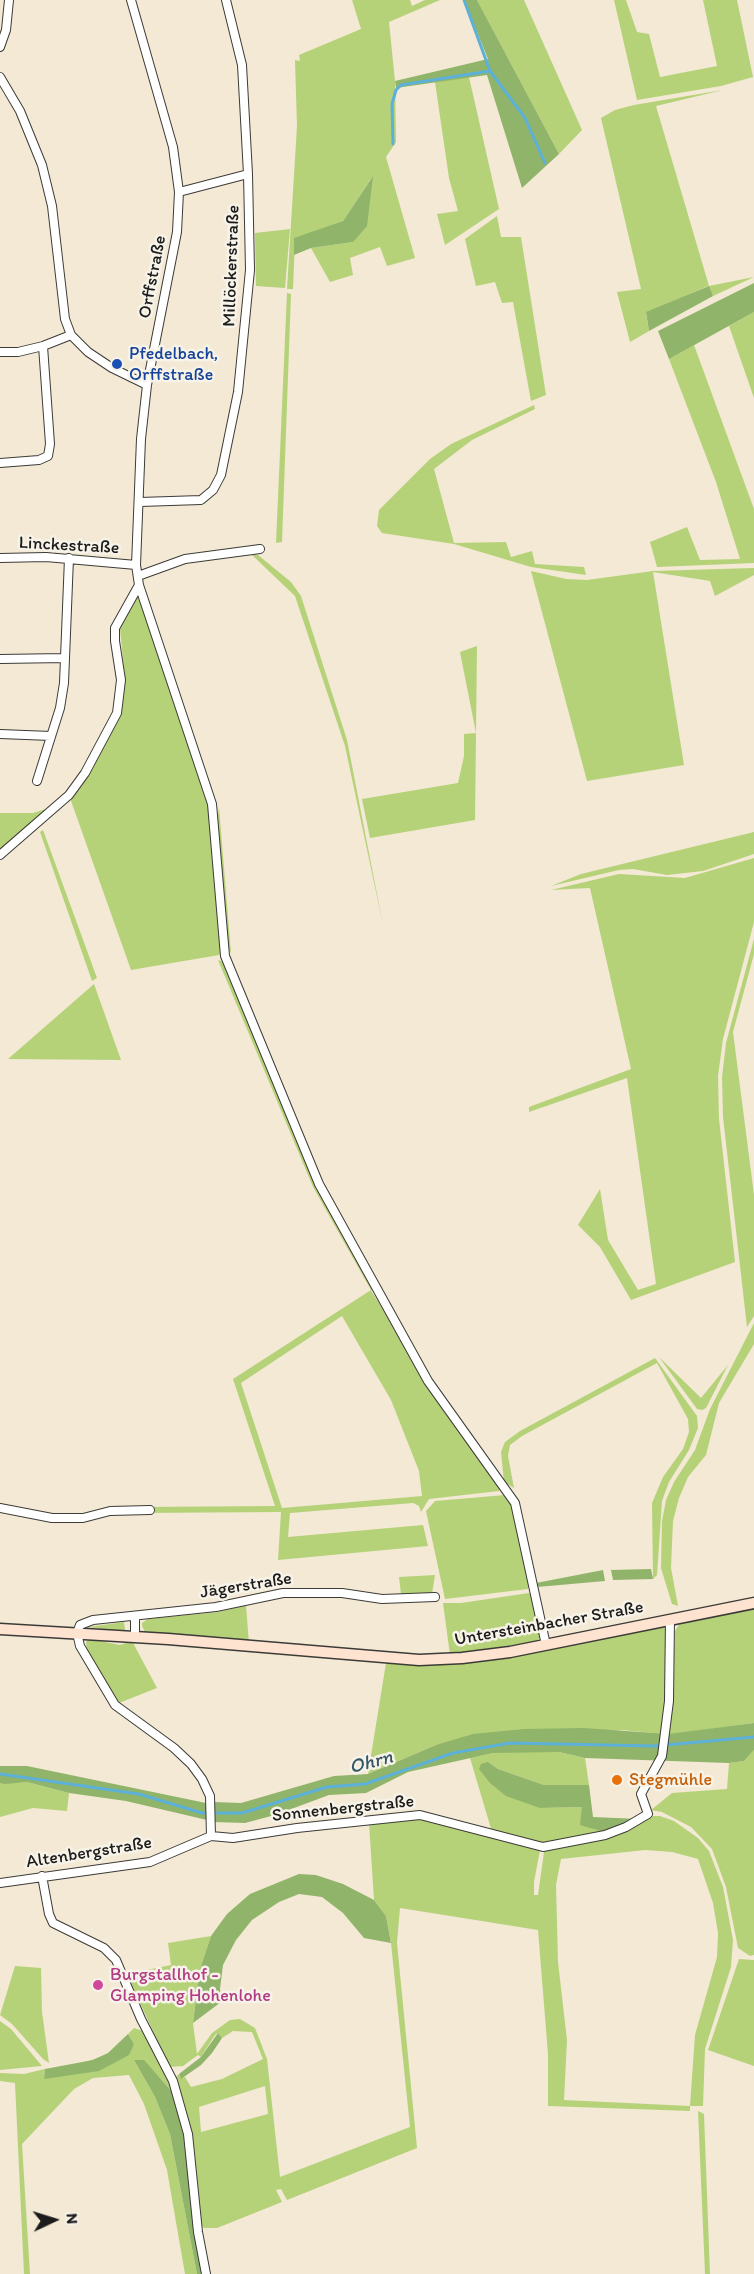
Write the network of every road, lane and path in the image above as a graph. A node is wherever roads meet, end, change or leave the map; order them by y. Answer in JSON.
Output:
{"nodes":[{"id":1,"x":9,"y":0,"type":"edge"},
{"id":2,"x":131,"y":0,"type":"edge"},
{"id":3,"x":226,"y":0,"type":"edge"},
{"id":4,"x":0,"y":47,"type":"edge"},
{"id":5,"x":0,"y":77,"type":"edge"},
{"id":6,"x":249,"y":174,"type":"junction"},
{"id":7,"x":179,"y":192,"type":"junction"},
{"id":8,"x":71,"y":335,"type":"junction"},
{"id":9,"x":43,"y":346,"type":"junction"},
{"id":10,"x":0,"y":349,"type":"edge"},
{"id":11,"x":147,"y":386,"type":"junction"},
{"id":12,"x":0,"y":463,"type":"edge"},
{"id":13,"x":140,"y":502,"type":"junction"},
{"id":14,"x":260,"y":549,"type":"dead end"},
{"id":15,"x":0,"y":558,"type":"edge"},
{"id":16,"x":69,"y":558,"type":"junction"},
{"id":17,"x":136,"y":566,"type":"junction"},
{"id":18,"x":138,"y":576,"type":"junction"},
{"id":19,"x":139,"y":585,"type":"junction"},
{"id":20,"x":64,"y":658,"type":"junction"},
{"id":21,"x":0,"y":659,"type":"edge"},
{"id":22,"x":0,"y":734,"type":"edge"},
{"id":23,"x":51,"y":736,"type":"junction"},
{"id":24,"x":37,"y":781,"type":"dead end"},
{"id":25,"x":0,"y":855,"type":"edge"},
{"id":26,"x":0,"y":1508,"type":"edge"},
{"id":27,"x":150,"y":1510,"type":"dead end"},
{"id":28,"x":435,"y":1598,"type":"dead end"},
{"id":29,"x":754,"y":1603,"type":"edge"},
{"id":30,"x":135,"y":1617,"type":"junction"},
{"id":31,"x":670,"y":1619,"type":"junction"},
{"id":32,"x":0,"y":1629,"type":"edge"},
{"id":33,"x":77,"y":1633,"type":"junction"},
{"id":34,"x":135,"y":1637,"type":"junction"},
{"id":35,"x":546,"y":1645,"type":"junction"},
{"id":36,"x":211,"y":1836,"type":"junction"},
{"id":37,"x":42,"y":1876,"type":"junction"},
{"id":38,"x":0,"y":1883,"type":"edge"},
{"id":39,"x":206,"y":2274,"type":"edge"}],
"edges":[{"from":1,"to":4,"type":"street"},
{"from":2,"to":7,"type":"street","name":"Orffstraße"},
{"from":3,"to":6,"type":"street","name":"Millöckerstraße"},
{"from":5,"to":8,"type":"street"},
{"from":6,"to":7,"type":"street"},
{"from":6,"to":13,"type":"street","name":"Millöckerstraße"},
{"from":7,"to":11,"type":"street","name":"Orffstraße"},
{"from":8,"to":9,"type":"street"},
{"from":8,"to":11,"type":"street"},
{"from":9,"to":10,"type":"street"},
{"from":9,"to":12,"type":"street"},
{"from":11,"to":13,"type":"street","name":"Orffstraße"},
{"from":13,"to":17,"type":"street","name":"Orffstraße"},
{"from":14,"to":18,"type":"street"},
{"from":15,"to":16,"type":"street","name":"Linckestraße"},
{"from":16,"to":17,"type":"street","name":"Linckestraße"},
{"from":16,"to":20,"type":"street"},
{"from":17,"to":18,"type":"street","name":"Orffstraße"},
{"from":18,"to":19,"type":"street","name":"Orffstraße"},
{"from":19,"to":25,"type":"street"},
{"from":19,"to":35,"type":"street","name":"Orffstraße"},
{"from":20,"to":21,"type":"street"},
{"from":20,"to":23,"type":"street"},
{"from":22,"to":23,"type":"street"},
{"from":23,"to":24,"type":"street"},
{"from":26,"to":27,"type":"street"},
{"from":28,"to":30,"type":"street","name":"Jägerstraße"},
{"from":29,"to":31,"type":"main road","name":"Untersteinbacher Straße"},
{"from":30,"to":33,"type":"street","name":"Jägerstraße"},
{"from":30,"to":34,"type":"street"},
{"from":31,"to":35,"type":"main road","name":"Untersteinbacher Straße"},
{"from":31,"to":36,"type":"street","name":"Sonnenbergstraße"},
{"from":32,"to":33,"type":"main road","name":"Untersteinbacher Straße"},
{"from":33,"to":34,"type":"main road","name":"Untersteinbacher Straße"},
{"from":33,"to":36,"type":"street"},
{"from":34,"to":35,"type":"main road","name":"Untersteinbacher Straße"},
{"from":36,"to":37,"type":"street","name":"Altenbergstraße"},
{"from":37,"to":38,"type":"street","name":"Altenbergstraße"},
{"from":37,"to":39,"type":"street"}]}
